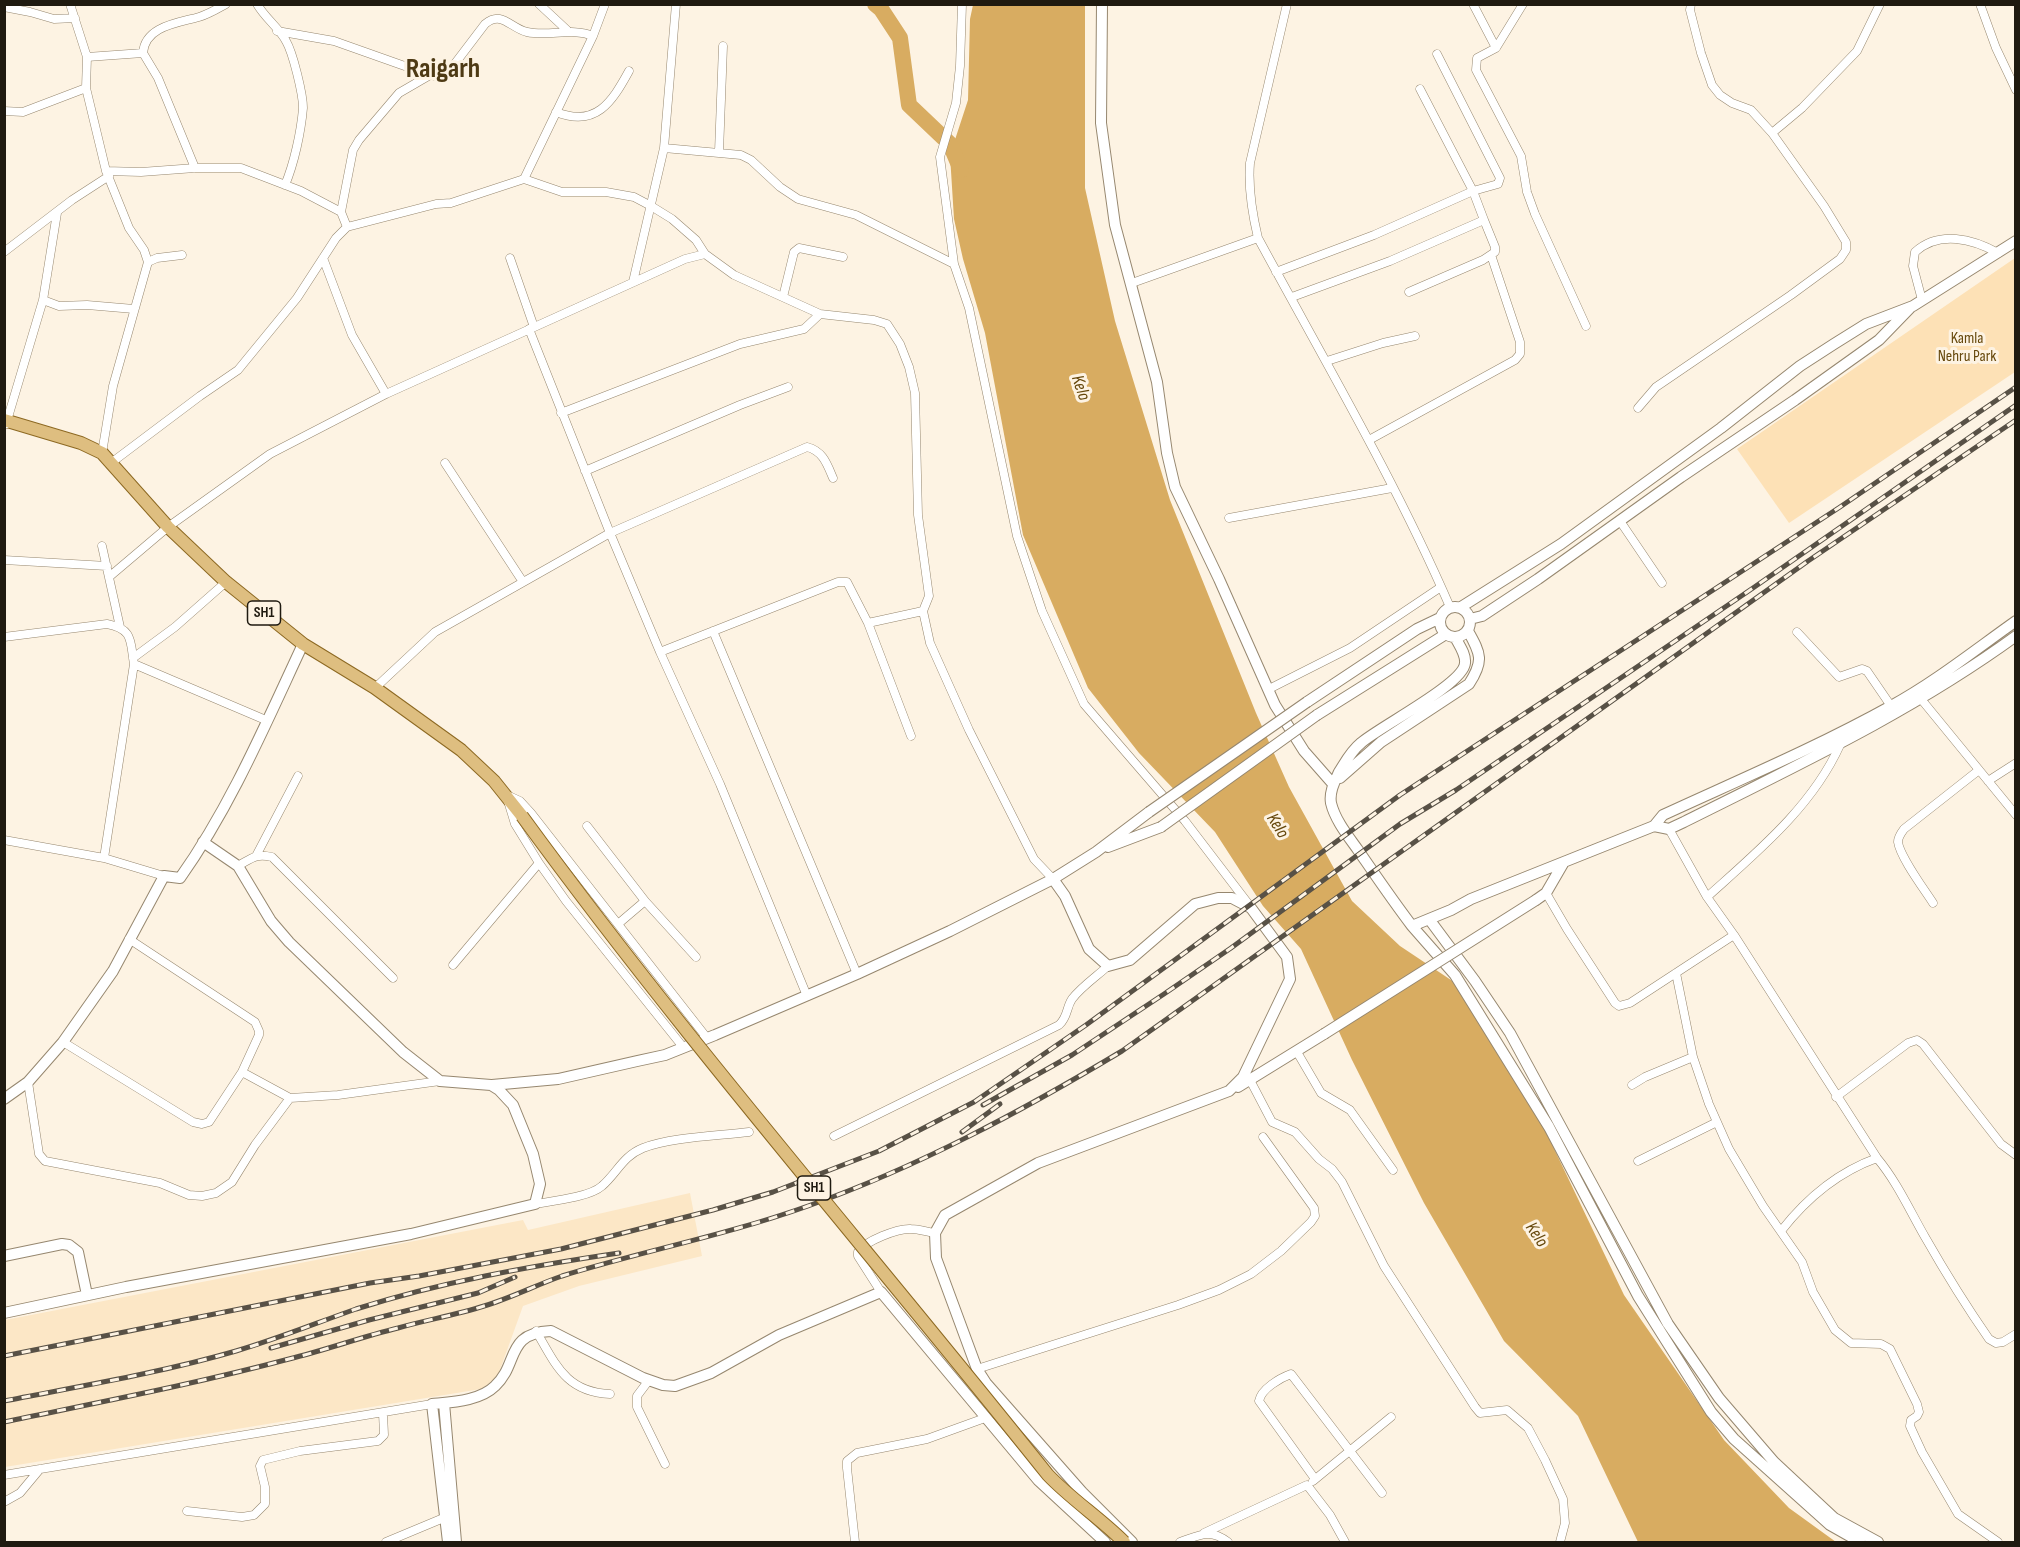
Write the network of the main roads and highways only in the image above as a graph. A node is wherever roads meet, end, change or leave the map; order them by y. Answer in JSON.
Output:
{"nodes":[{"id":1,"x":5,"y":423,"type":"edge"},
{"id":2,"x":1124,"y":1542,"type":"edge"}],
"edges":[{"from":1,"to":2,"type":"main road","number":"SH1","bridge":true}]}
